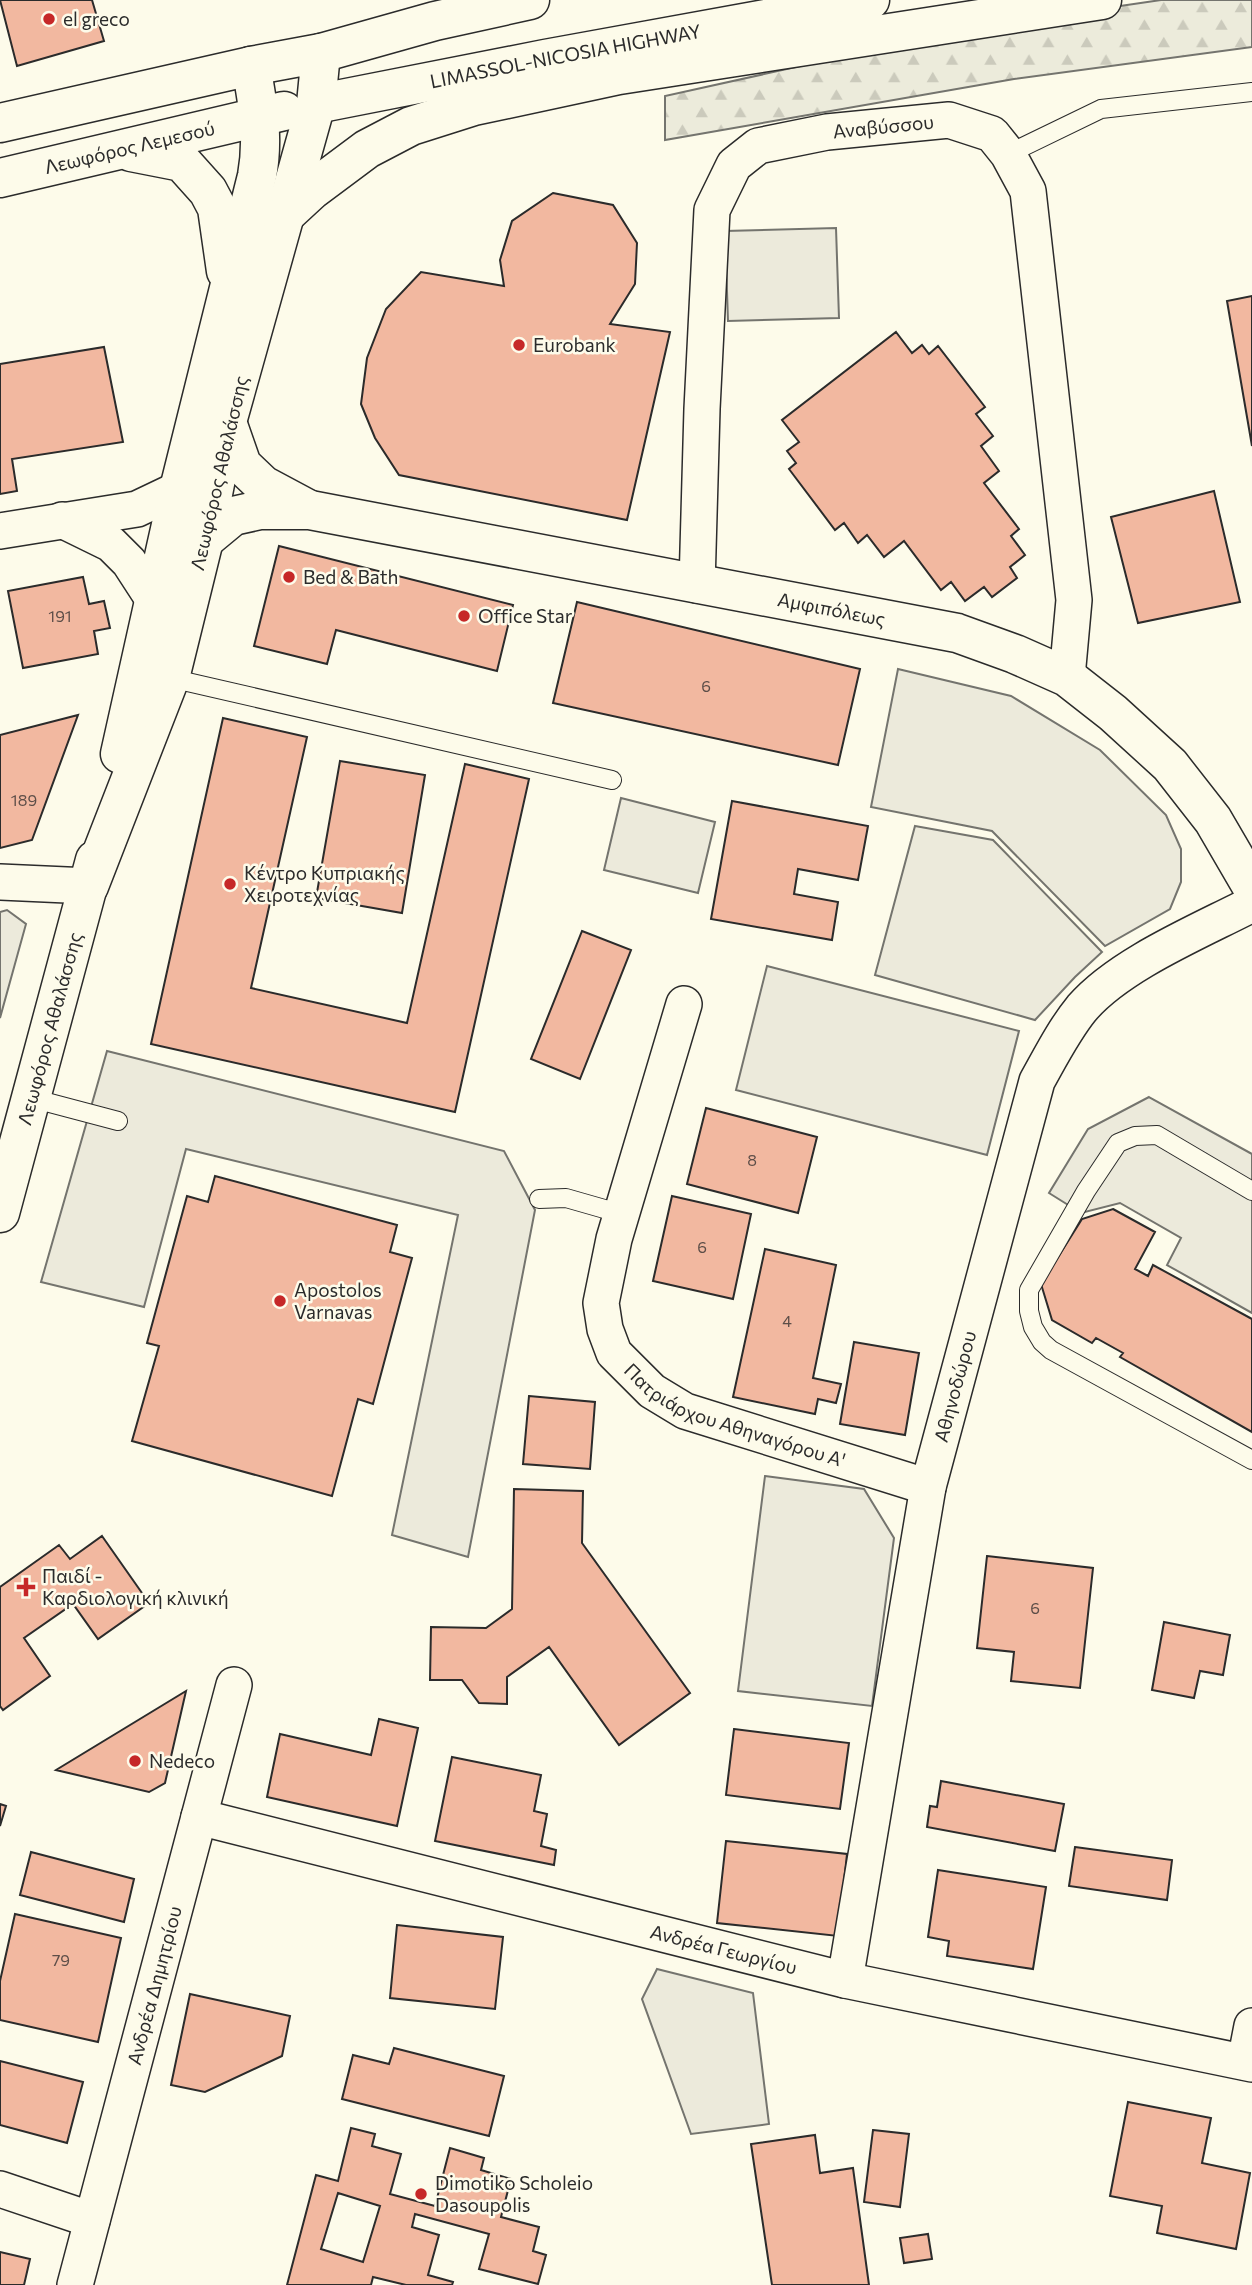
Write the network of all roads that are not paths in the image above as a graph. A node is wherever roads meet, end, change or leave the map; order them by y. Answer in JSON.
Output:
{"nodes":[{"id":1,"x":530,"y":0,"type":"edge"},
{"id":2,"x":870,"y":0,"type":"edge"},
{"id":3,"x":1102,"y":0,"type":"edge"},
{"id":4,"x":321,"y":52,"type":"junction"},
{"id":5,"x":251,"y":66,"type":"junction"},
{"id":6,"x":1252,"y":92,"type":"edge"},
{"id":7,"x":316,"y":104,"type":"junction"},
{"id":8,"x":261,"y":116,"type":"junction"},
{"id":9,"x":0,"y":123,"type":"edge"},
{"id":10,"x":119,"y":150,"type":"junction"},
{"id":11,"x":1008,"y":154,"type":"junction"},
{"id":12,"x":0,"y":178,"type":"edge"},
{"id":13,"x":286,"y":214,"type":"junction"},
{"id":14,"x":228,"y":296,"type":"junction"},
{"id":15,"x":227,"y":422,"type":"junction"},
{"id":16,"x":179,"y":489,"type":"junction"},
{"id":17,"x":310,"y":510,"type":"junction"},
{"id":18,"x":62,"y":520,"type":"junction"},
{"id":19,"x":0,"y":531,"type":"edge"},
{"id":20,"x":204,"y":540,"type":"junction"},
{"id":21,"x":697,"y":585,"type":"junction"},
{"id":22,"x":155,"y":602,"type":"junction"},
{"id":23,"x":1067,"y":677,"type":"junction"},
{"id":24,"x":170,"y":678,"type":"junction"},
{"id":25,"x":612,"y":780,"type":"dead end"},
{"id":26,"x":0,"y":882,"type":"edge"},
{"id":27,"x":89,"y":886,"type":"junction"},
{"id":28,"x":1252,"y":887,"type":"edge"},
{"id":29,"x":1252,"y":904,"type":"edge"},
{"id":30,"x":684,"y":1004,"type":"dead end"},
{"id":31,"x":31,"y":1098,"type":"junction"},
{"id":32,"x":118,"y":1121,"type":"dead end"},
{"id":33,"x":1252,"y":1191,"type":"edge"},
{"id":34,"x":540,"y":1199,"type":"dead end"},
{"id":35,"x":0,"y":1213,"type":"edge"},
{"id":36,"x":622,"y":1214,"type":"junction"},
{"id":37,"x":1252,"y":1460,"type":"edge"},
{"id":38,"x":928,"y":1487,"type":"junction"},
{"id":39,"x":234,"y":1685,"type":"dead end"},
{"id":40,"x":199,"y":1817,"type":"junction"},
{"id":41,"x":845,"y":1980,"type":"junction"},
{"id":42,"x":1252,"y":2026,"type":"edge"},
{"id":43,"x":1249,"y":2063,"type":"edge"},
{"id":44,"x":0,"y":2189,"type":"edge"},
{"id":45,"x":92,"y":2220,"type":"junction"},
{"id":46,"x":75,"y":2285,"type":"edge"}],
"edges":[{"from":1,"to":4,"type":"main road"},
{"from":2,"to":7,"type":"main road","name":"LIMASSOL-NICOSIA HIGHWAY"},
{"from":3,"to":13,"type":"main road"},
{"from":4,"to":5,"type":"main road"},
{"from":4,"to":7,"type":"main road","name":"Λεωφόρος Αθαλάσσης"},
{"from":5,"to":8,"type":"main road","name":"Λεωφόρος Αθαλάσσης"},
{"from":5,"to":9,"type":"main road"},
{"from":6,"to":11,"type":"lane"},
{"from":7,"to":8,"type":"main road","name":"LIMASSOL-NICOSIA HIGHWAY"},
{"from":7,"to":13,"type":"main road","name":"Λεωφόρος Αθαλάσσης"},
{"from":8,"to":10,"type":"main road","name":"Λεωφόρος Λεμεσού"},
{"from":8,"to":14,"type":"main road","name":"Λεωφόρος Αθαλάσσης"},
{"from":10,"to":12,"type":"main road","name":"Λεωφόρος Λεμεσού"},
{"from":10,"to":14,"type":"main road"},
{"from":11,"to":21,"type":"street","name":"Αναβύσσου"},
{"from":11,"to":23,"type":"street","name":"Αναβύσσου"},
{"from":13,"to":15,"type":"main road","name":"Λεωφόρος Αθαλάσσης"},
{"from":14,"to":16,"type":"main road","name":"Λεωφόρος Αθαλάσσης"},
{"from":15,"to":17,"type":"main road","name":"Αμφιπόλεως"},
{"from":15,"to":20,"type":"main road","name":"Λεωφόρος Αθαλάσσης"},
{"from":16,"to":18,"type":"street"},
{"from":16,"to":22,"type":"main road","name":"Λεωφόρος Αθαλάσσης"},
{"from":17,"to":20,"type":"main road","name":"Αμφιπόλεως"},
{"from":17,"to":21,"type":"main road","name":"Αμφιπόλεως"},
{"from":18,"to":19,"type":"street"},
{"from":18,"to":22,"type":"street"},
{"from":20,"to":24,"type":"main road","name":"Λεωφόρος Αθαλάσσης"},
{"from":21,"to":23,"type":"main road","name":"Αμφιπόλεως"},
{"from":22,"to":27,"type":"main road","name":"Λεωφόρος Αθαλάσσης"},
{"from":23,"to":28,"type":"main road","name":"Αμφιπόλεως"},
{"from":24,"to":25,"type":"lane"},
{"from":24,"to":27,"type":"main road","name":"Λεωφόρος Αθαλάσσης"},
{"from":26,"to":27,"type":"street"},
{"from":27,"to":31,"type":"main road","name":"Λεωφόρος Αθαλάσσης"},
{"from":29,"to":38,"type":"street","name":"Αθηνοδώρου"},
{"from":30,"to":36,"type":"street","name":"Πατριάρχου Αθηναγόρου Α'"},
{"from":31,"to":32,"type":"lane"},
{"from":31,"to":35,"type":"main road","name":"Λεωφόρος Αθαλάσσης"},
{"from":33,"to":37,"type":"lane"},
{"from":34,"to":36,"type":"lane"},
{"from":36,"to":38,"type":"street","name":"Πατριάρχου Αθηναγόρου Α'"},
{"from":38,"to":41,"type":"street","name":"Αθηνοδώρου"},
{"from":39,"to":40,"type":"street","name":"Ανδρέα Δημητρίου"},
{"from":40,"to":41,"type":"street","name":"Ανδρέα Γεωργίου"},
{"from":40,"to":45,"type":"street","name":"Ανδρέα Δημητρίου"},
{"from":41,"to":43,"type":"street","name":"Ανδρέα Γεωργίου"},
{"from":42,"to":43,"type":"street"},
{"from":44,"to":45,"type":"street"},
{"from":45,"to":46,"type":"street","name":"Ανδρέα Δημητρίου"}]}
